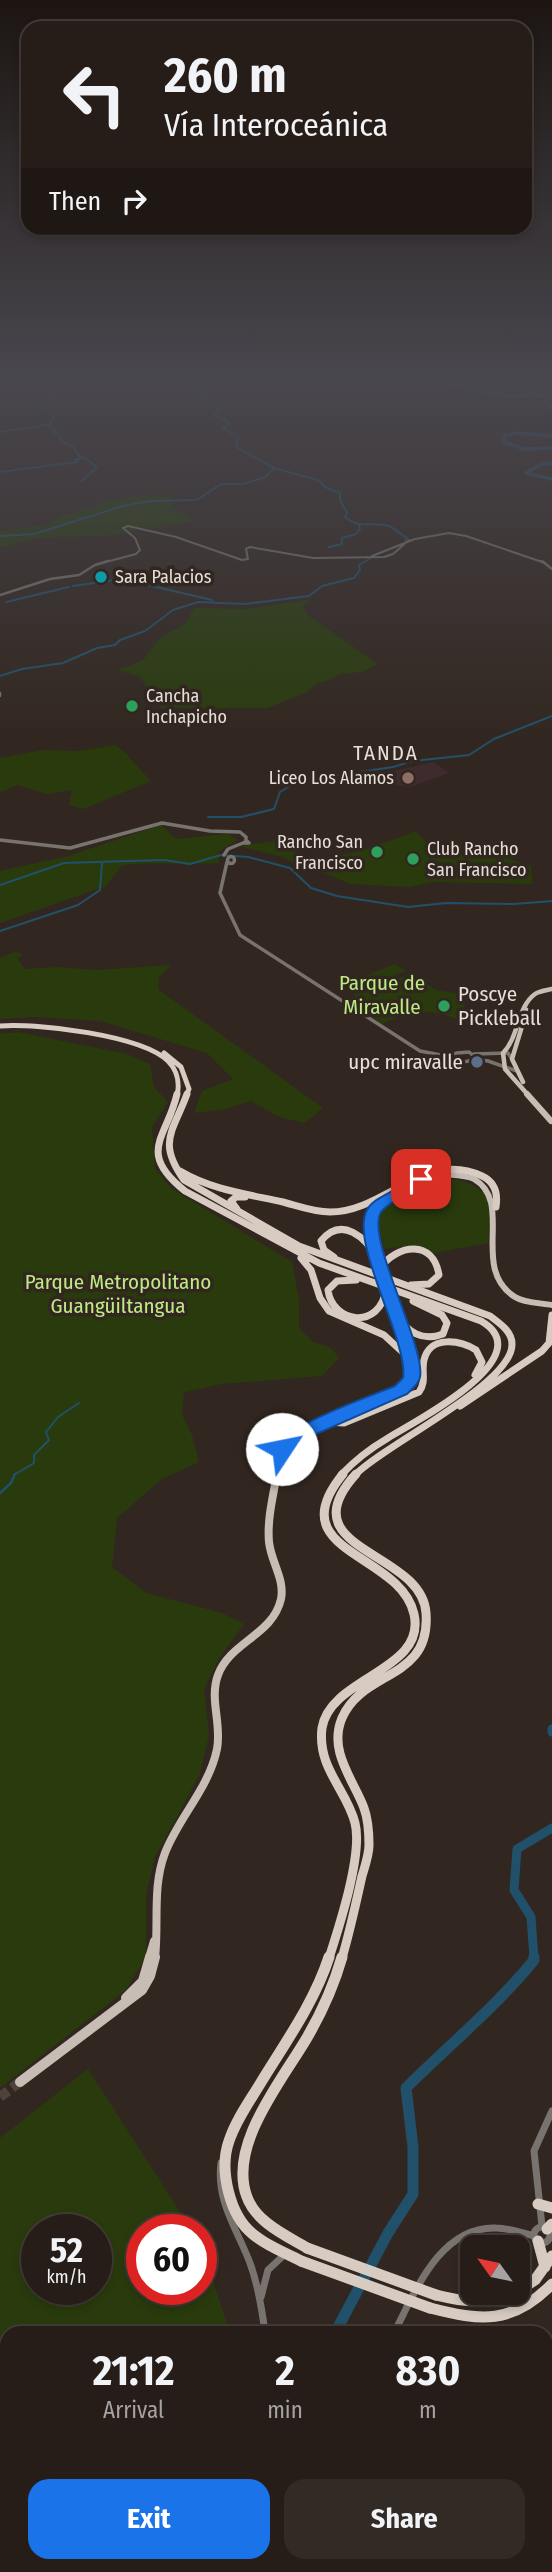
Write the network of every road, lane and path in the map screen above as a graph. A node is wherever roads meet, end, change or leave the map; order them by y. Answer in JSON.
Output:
{"nodes":[{"id":1,"x":409,"y":540,"type":"junction"},
{"id":2,"x":367,"y":557,"type":"junction"},
{"id":3,"x":552,"y":569,"type":"edge"},
{"id":4,"x":0,"y":595,"type":"edge"},
{"id":5,"x":0,"y":840,"type":"edge"},
{"id":6,"x":552,"y":989,"type":"edge"},
{"id":7,"x":529,"y":1004,"type":"junction"},
{"id":8,"x":0,"y":1024,"type":"edge"},
{"id":9,"x":503,"y":1053,"type":"junction"},
{"id":10,"x":457,"y":1055,"type":"junction"},
{"id":11,"x":474,"y":1057,"type":"junction"},
{"id":12,"x":512,"y":1059,"type":"junction"},
{"id":13,"x":505,"y":1069,"type":"junction"},
{"id":14,"x":517,"y":1071,"type":"junction"},
{"id":15,"x":551,"y":1122,"type":"edge"},
{"id":16,"x":174,"y":1167,"type":"junction"},
{"id":17,"x":496,"y":1207,"type":"junction"},
{"id":18,"x":332,"y":1212,"type":"junction"},
{"id":19,"x":249,"y":1218,"type":"junction"},
{"id":20,"x":289,"y":1250,"type":"junction"},
{"id":21,"x":378,"y":1259,"type":"junction"},
{"id":22,"x":350,"y":1266,"type":"junction"},
{"id":23,"x":380,"y":1268,"type":"junction"},
{"id":24,"x":370,"y":1281,"type":"junction"},
{"id":25,"x":402,"y":1288,"type":"junction"},
{"id":26,"x":386,"y":1289,"type":"junction"},
{"id":27,"x":552,"y":1305,"type":"edge"},
{"id":28,"x":396,"y":1315,"type":"junction"},
{"id":29,"x":552,"y":1315,"type":"edge"},
{"id":30,"x":409,"y":1358,"type":"junction"},
{"id":31,"x":466,"y":1386,"type":"junction"},
{"id":32,"x":456,"y":1407,"type":"junction"},
{"id":33,"x":328,"y":1423,"type":"junction"},
{"id":34,"x":18,"y":2081,"type":"tunnel mouth"},
{"id":35,"x":552,"y":2111,"type":"edge"},
{"id":36,"x":228,"y":2143,"type":"junction"},
{"id":37,"x":538,"y":2204,"type":"junction"},
{"id":38,"x":552,"y":2208,"type":"edge"},
{"id":39,"x":547,"y":2226,"type":"edge"},
{"id":40,"x":536,"y":2238,"type":"junction"},
{"id":41,"x":285,"y":2254,"type":"junction"},
{"id":42,"x":552,"y":2256,"type":"edge"},
{"id":43,"x":544,"y":2269,"type":"junction"},
{"id":44,"x":530,"y":2280,"type":"edge"},
{"id":45,"x":552,"y":2284,"type":"edge"},
{"id":46,"x":261,"y":2298,"type":"junction"},
{"id":47,"x":460,"y":2302,"type":"edge"},
{"id":48,"x":264,"y":2326,"type":"edge"},
{"id":49,"x":398,"y":2326,"type":"edge"}],
"edges":[{"from":1,"to":2,"type":"street"},
{"from":1,"to":2,"type":"street"},
{"from":1,"to":3,"type":"street"},
{"from":2,"to":4,"type":"street"},
{"from":5,"to":10,"type":"street"},
{"from":6,"to":7,"type":"main road"},
{"from":7,"to":9,"type":"main road"},
{"from":7,"to":12,"type":"main road"},
{"from":8,"to":16,"type":"highway"},
{"from":8,"to":20,"type":"highway"},
{"from":9,"to":11,"type":"street"},
{"from":9,"to":12,"type":"street"},
{"from":9,"to":13,"type":"main road"},
{"from":10,"to":11,"type":"street"},
{"from":10,"to":11,"type":"street"},
{"from":11,"to":13,"type":"street"},
{"from":12,"to":14,"type":"main road"},
{"from":13,"to":14,"type":"street"},
{"from":13,"to":15,"type":"main road"},
{"from":14,"to":15,"type":"main road"},
{"from":16,"to":18,"type":"highway"},
{"from":16,"to":19,"type":"highway"},
{"from":17,"to":18,"type":"highway"},
{"from":17,"to":21,"type":"main road"},
{"from":17,"to":27,"type":"main road"},
{"from":18,"to":19,"type":"highway"},
{"from":19,"to":22,"type":"highway"},
{"from":20,"to":24,"type":"highway"},
{"from":20,"to":30,"type":"highway"},
{"from":21,"to":22,"type":"highway"},
{"from":21,"to":23,"type":"main road"},
{"from":22,"to":25,"type":"highway"},
{"from":23,"to":25,"type":"highway"},
{"from":23,"to":26,"type":"main road","bridge":true},
{"from":24,"to":25,"type":"highway"},
{"from":24,"to":26,"type":"highway"},
{"from":25,"to":28,"type":"highway"},
{"from":25,"to":31,"type":"highway"},
{"from":25,"to":32,"type":"highway"},
{"from":26,"to":28,"type":"main road"},
{"from":28,"to":30,"type":"main road"},
{"from":29,"to":32,"type":"highway"},
{"from":30,"to":33,"type":"main road"},
{"from":31,"to":33,"type":"highway"},
{"from":31,"to":36,"type":"highway"},
{"from":32,"to":47,"type":"highway","bridge":true},
{"from":33,"to":34,"type":"main road"},
{"from":35,"to":37,"type":"street"},
{"from":36,"to":41,"type":"highway"},
{"from":36,"to":46,"type":"street"},
{"from":37,"to":38,"type":"highway"},
{"from":37,"to":39,"type":"street"},
{"from":39,"to":40,"type":"street"},
{"from":39,"to":40,"type":"street"},
{"from":40,"to":43,"type":"highway"},
{"from":40,"to":49,"type":"street"},
{"from":41,"to":45,"type":"highway","bridge":true},
{"from":41,"to":46,"type":"street"},
{"from":42,"to":43,"type":"highway"},
{"from":43,"to":44,"type":"highway"},
{"from":46,"to":48,"type":"street"}]}
